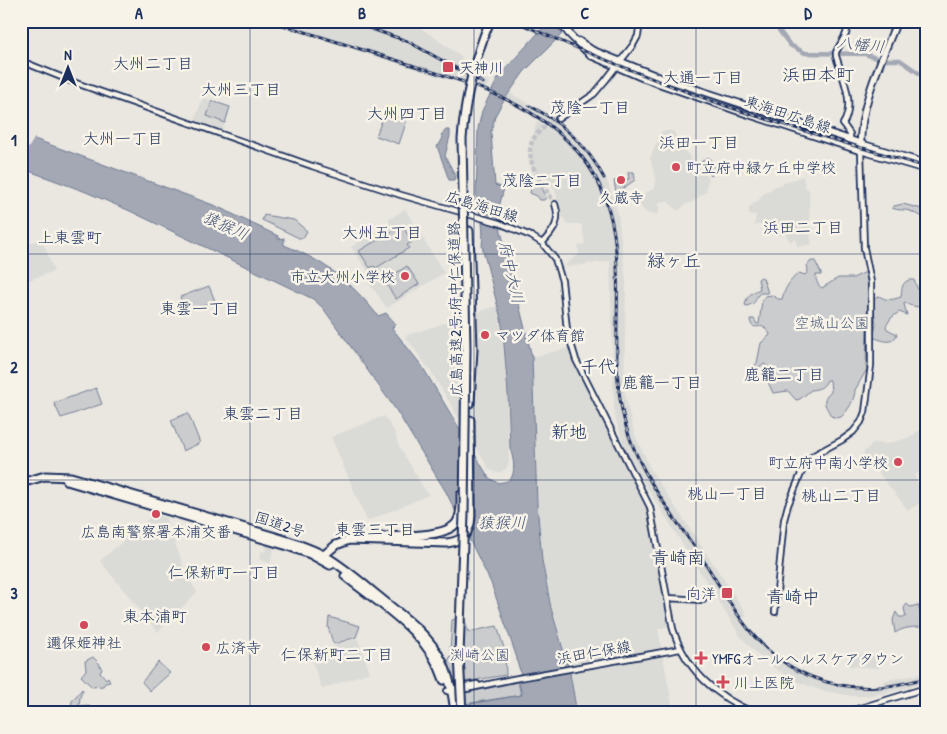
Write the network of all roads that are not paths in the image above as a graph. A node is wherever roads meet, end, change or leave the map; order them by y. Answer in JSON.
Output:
{"nodes":[{"id":1,"x":492,"y":21,"type":"edge"},
{"id":2,"x":556,"y":21,"type":"edge"},
{"id":3,"x":640,"y":21,"type":"edge"},
{"id":4,"x":849,"y":21,"type":"edge"},
{"id":5,"x":897,"y":21,"type":"edge"},
{"id":6,"x":567,"y":31,"type":"junction"},
{"id":7,"x":21,"y":61,"type":"edge"},
{"id":8,"x":621,"y":62,"type":"junction"},
{"id":9,"x":616,"y":67,"type":"junction"},
{"id":10,"x":558,"y":119,"type":"tunnel mouth"},
{"id":11,"x":850,"y":140,"type":"junction"},
{"id":12,"x":860,"y":143,"type":"junction"},
{"id":13,"x":861,"y":151,"type":"junction"},
{"id":14,"x":926,"y":163,"type":"edge"},
{"id":15,"x":926,"y":170,"type":"edge"},
{"id":16,"x":555,"y":204,"type":"tunnel mouth"},
{"id":17,"x":466,"y":237,"type":"dead end"},
{"id":18,"x":542,"y":243,"type":"junction"},
{"id":19,"x":468,"y":403,"type":"junction"},
{"id":20,"x":468,"y":420,"type":"junction"},
{"id":21,"x":21,"y":483,"type":"edge"},
{"id":22,"x":21,"y":488,"type":"edge"},
{"id":23,"x":345,"y":540,"type":"junction"},
{"id":24,"x":323,"y":558,"type":"junction"},
{"id":25,"x":667,"y":598,"type":"junction"},
{"id":26,"x":703,"y":600,"type":"dead end"},
{"id":27,"x":775,"y":612,"type":"dead end"},
{"id":28,"x":680,"y":649,"type":"junction"},
{"id":29,"x":926,"y":688,"type":"edge"},
{"id":30,"x":450,"y":690,"type":"junction"},
{"id":31,"x":452,"y":710,"type":"edge"},
{"id":32,"x":462,"y":713,"type":"edge"},
{"id":33,"x":755,"y":713,"type":"edge"},
{"id":34,"x":844,"y":713,"type":"edge"}],
"edges":[{"from":1,"to":19,"type":"highway","name":"広島高速2号;府中仁保道路","bridge":true},
{"from":2,"to":6,"type":"main road","name":"東海田広島線"},
{"from":3,"to":8,"type":"main road"},
{"from":4,"to":11,"type":"main road"},
{"from":5,"to":12,"type":"main road"},
{"from":6,"to":8,"type":"main road","name":"東海田広島線"},
{"from":6,"to":9,"type":"main road","name":"東海田広島線"},
{"from":7,"to":18,"type":"main road","name":"広島海田線"},
{"from":8,"to":9,"type":"main road"},
{"from":8,"to":11,"type":"main road","name":"東海田広島線"},
{"from":9,"to":10,"type":"main road"},
{"from":9,"to":13,"type":"main road","name":"東海田広島線"},
{"from":11,"to":12,"type":"main road","name":"東海田広島線"},
{"from":12,"to":13,"type":"main road"},
{"from":12,"to":14,"type":"main road"},
{"from":13,"to":15,"type":"main road"},
{"from":13,"to":27,"type":"main road"},
{"from":16,"to":18,"type":"main road"},
{"from":17,"to":19,"type":"highway"},
{"from":18,"to":25,"type":"main road","name":"広島海田線"},
{"from":19,"to":20,"type":"highway","name":"広島高速2号;府中仁保道路"},
{"from":20,"to":23,"type":"highway","bridge":true},
{"from":20,"to":23,"type":"highway"},
{"from":20,"to":32,"type":"highway","name":"広島高速2号;府中仁保道路","bridge":true},
{"from":21,"to":24,"type":"highway","name":"国道2号"},
{"from":22,"to":24,"type":"highway","name":"国道2号"},
{"from":23,"to":24,"type":"highway"},
{"from":24,"to":30,"type":"highway","name":"国道2号"},
{"from":25,"to":26,"type":"main road"},
{"from":25,"to":28,"type":"main road","name":"広島海田線"},
{"from":28,"to":30,"type":"main road","name":"浜田仁保線"},
{"from":28,"to":33,"type":"main road","name":"広島海田線"},
{"from":29,"to":34,"type":"main road"},
{"from":30,"to":31,"type":"highway","name":"国道2号"}]}
